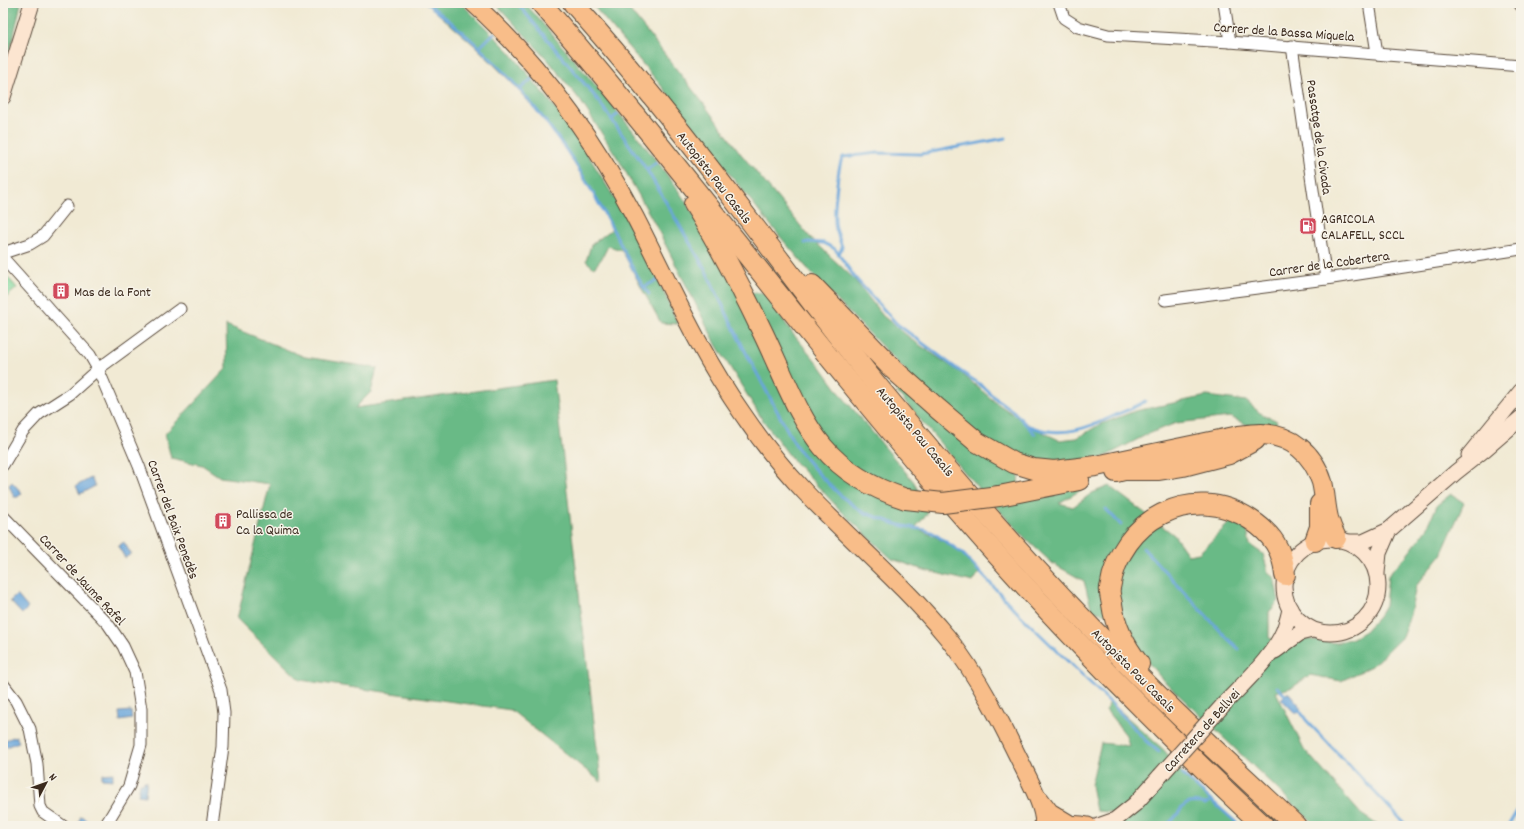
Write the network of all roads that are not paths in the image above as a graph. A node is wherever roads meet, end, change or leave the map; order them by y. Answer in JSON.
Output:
{"nodes":[{"id":1,"x":32,"y":3,"type":"edge"},
{"id":2,"x":473,"y":3,"type":"edge"},
{"id":3,"x":541,"y":3,"type":"edge"},
{"id":4,"x":573,"y":3,"type":"edge"},
{"id":5,"x":1059,"y":3,"type":"edge"},
{"id":6,"x":1224,"y":3,"type":"edge"},
{"id":7,"x":1369,"y":3,"type":"edge"},
{"id":8,"x":1519,"y":3,"type":"edge"},
{"id":9,"x":1521,"y":6,"type":"edge"},
{"id":10,"x":1230,"y":42,"type":"junction"},
{"id":11,"x":1292,"y":46,"type":"junction"},
{"id":12,"x":1377,"y":53,"type":"junction"},
{"id":13,"x":1521,"y":66,"type":"edge"},
{"id":14,"x":3,"y":97,"type":"edge"},
{"id":15,"x":658,"y":142,"type":"junction"},
{"id":16,"x":67,"y":206,"type":"dead end"},
{"id":17,"x":746,"y":216,"type":"junction"},
{"id":18,"x":1521,"y":249,"type":"edge"},
{"id":19,"x":3,"y":253,"type":"edge"},
{"id":20,"x":3,"y":258,"type":"edge"},
{"id":21,"x":1326,"y":279,"type":"junction"},
{"id":22,"x":1165,"y":300,"type":"dead end"},
{"id":23,"x":180,"y":309,"type":"dead end"},
{"id":24,"x":98,"y":369,"type":"junction"},
{"id":25,"x":1521,"y":391,"type":"edge"},
{"id":26,"x":1521,"y":418,"type":"edge"},
{"id":27,"x":3,"y":465,"type":"edge"},
{"id":28,"x":1456,"y":472,"type":"junction"},
{"id":29,"x":3,"y":516,"type":"edge"},
{"id":30,"x":1390,"y":530,"type":"junction"},
{"id":31,"x":1343,"y":540,"type":"junction"},
{"id":32,"x":1315,"y":541,"type":"junction"},
{"id":33,"x":1377,"y":572,"type":"junction"},
{"id":34,"x":1285,"y":575,"type":"junction"},
{"id":35,"x":1290,"y":609,"type":"junction"},
{"id":36,"x":1312,"y":630,"type":"junction"},
{"id":37,"x":1267,"y":658,"type":"junction"},
{"id":38,"x":3,"y":684,"type":"edge"},
{"id":39,"x":1158,"y":696,"type":"junction"},
{"id":40,"x":1035,"y":791,"type":"junction"},
{"id":41,"x":1135,"y":804,"type":"junction"},
{"id":42,"x":1067,"y":825,"type":"edge"},
{"id":43,"x":63,"y":826,"type":"edge"},
{"id":44,"x":105,"y":826,"type":"edge"},
{"id":45,"x":212,"y":826,"type":"edge"},
{"id":46,"x":1043,"y":826,"type":"edge"},
{"id":47,"x":1088,"y":826,"type":"edge"},
{"id":48,"x":1098,"y":826,"type":"edge"},
{"id":49,"x":1122,"y":826,"type":"edge"},
{"id":50,"x":1264,"y":826,"type":"edge"},
{"id":51,"x":1296,"y":826,"type":"edge"}],
"edges":[{"from":1,"to":14,"type":"main road"},
{"from":2,"to":40,"type":"main road"},
{"from":3,"to":15,"type":"highway","name":"Autopista Pau Casals"},
{"from":4,"to":17,"type":"highway","name":"Autopista Pau Casals"},
{"from":5,"to":10,"type":"street","name":"Carrer de la Bassa Miquela"},
{"from":6,"to":10,"type":"street"},
{"from":7,"to":12,"type":"street"},
{"from":8,"to":9,"type":"street"},
{"from":10,"to":11,"type":"street","name":"Carrer de la Bassa Miquela"},
{"from":11,"to":12,"type":"street","name":"Carrer de la Bassa Miquela"},
{"from":11,"to":21,"type":"street","name":"Passatge de la Civada"},
{"from":12,"to":13,"type":"street","name":"Carrer de la Bassa Miquela"},
{"from":15,"to":32,"type":"highway","bridge":true},
{"from":15,"to":50,"type":"highway","name":"Autopista Pau Casals"},
{"from":16,"to":19,"type":"street"},
{"from":17,"to":31,"type":"highway"},
{"from":17,"to":39,"type":"highway","name":"Autopista Pau Casals"},
{"from":18,"to":21,"type":"street","name":"Carrer de la Cobertera"},
{"from":20,"to":24,"type":"street","name":"Carrer del Baix Penedès"},
{"from":21,"to":22,"type":"street","name":"Carrer de la Cobertera"},
{"from":23,"to":24,"type":"street"},
{"from":24,"to":27,"type":"street"},
{"from":24,"to":45,"type":"street","name":"Carrer del Baix Penedès"},
{"from":25,"to":28,"type":"main road"},
{"from":26,"to":28,"type":"main road"},
{"from":28,"to":30,"type":"main road"},
{"from":29,"to":44,"type":"street","name":"Carrer de Jaume Rafel"},
{"from":30,"to":31,"type":"main road"},
{"from":30,"to":33,"type":"main road"},
{"from":31,"to":32,"type":"main road"},
{"from":31,"to":33,"type":"main road"},
{"from":32,"to":34,"type":"main road"},
{"from":33,"to":36,"type":"main road"},
{"from":34,"to":35,"type":"main road"},
{"from":34,"to":39,"type":"highway"},
{"from":35,"to":36,"type":"main road"},
{"from":35,"to":37,"type":"main road","name":"Carretera de Bellvei"},
{"from":36,"to":37,"type":"main road","name":"Carretera de Bellvei"},
{"from":37,"to":41,"type":"main road","name":"Carretera de Bellvei","bridge":true},
{"from":38,"to":43,"type":"street"},
{"from":39,"to":51,"type":"highway","name":"Autopista Pau Casals"},
{"from":40,"to":42,"type":"main road"},
{"from":40,"to":46,"type":"main road"},
{"from":41,"to":48,"type":"main road","name":"Carretera de Bellvei"},
{"from":41,"to":49,"type":"main road","name":"Carretera de Bellvei"},
{"from":42,"to":47,"type":"main road"}]}
